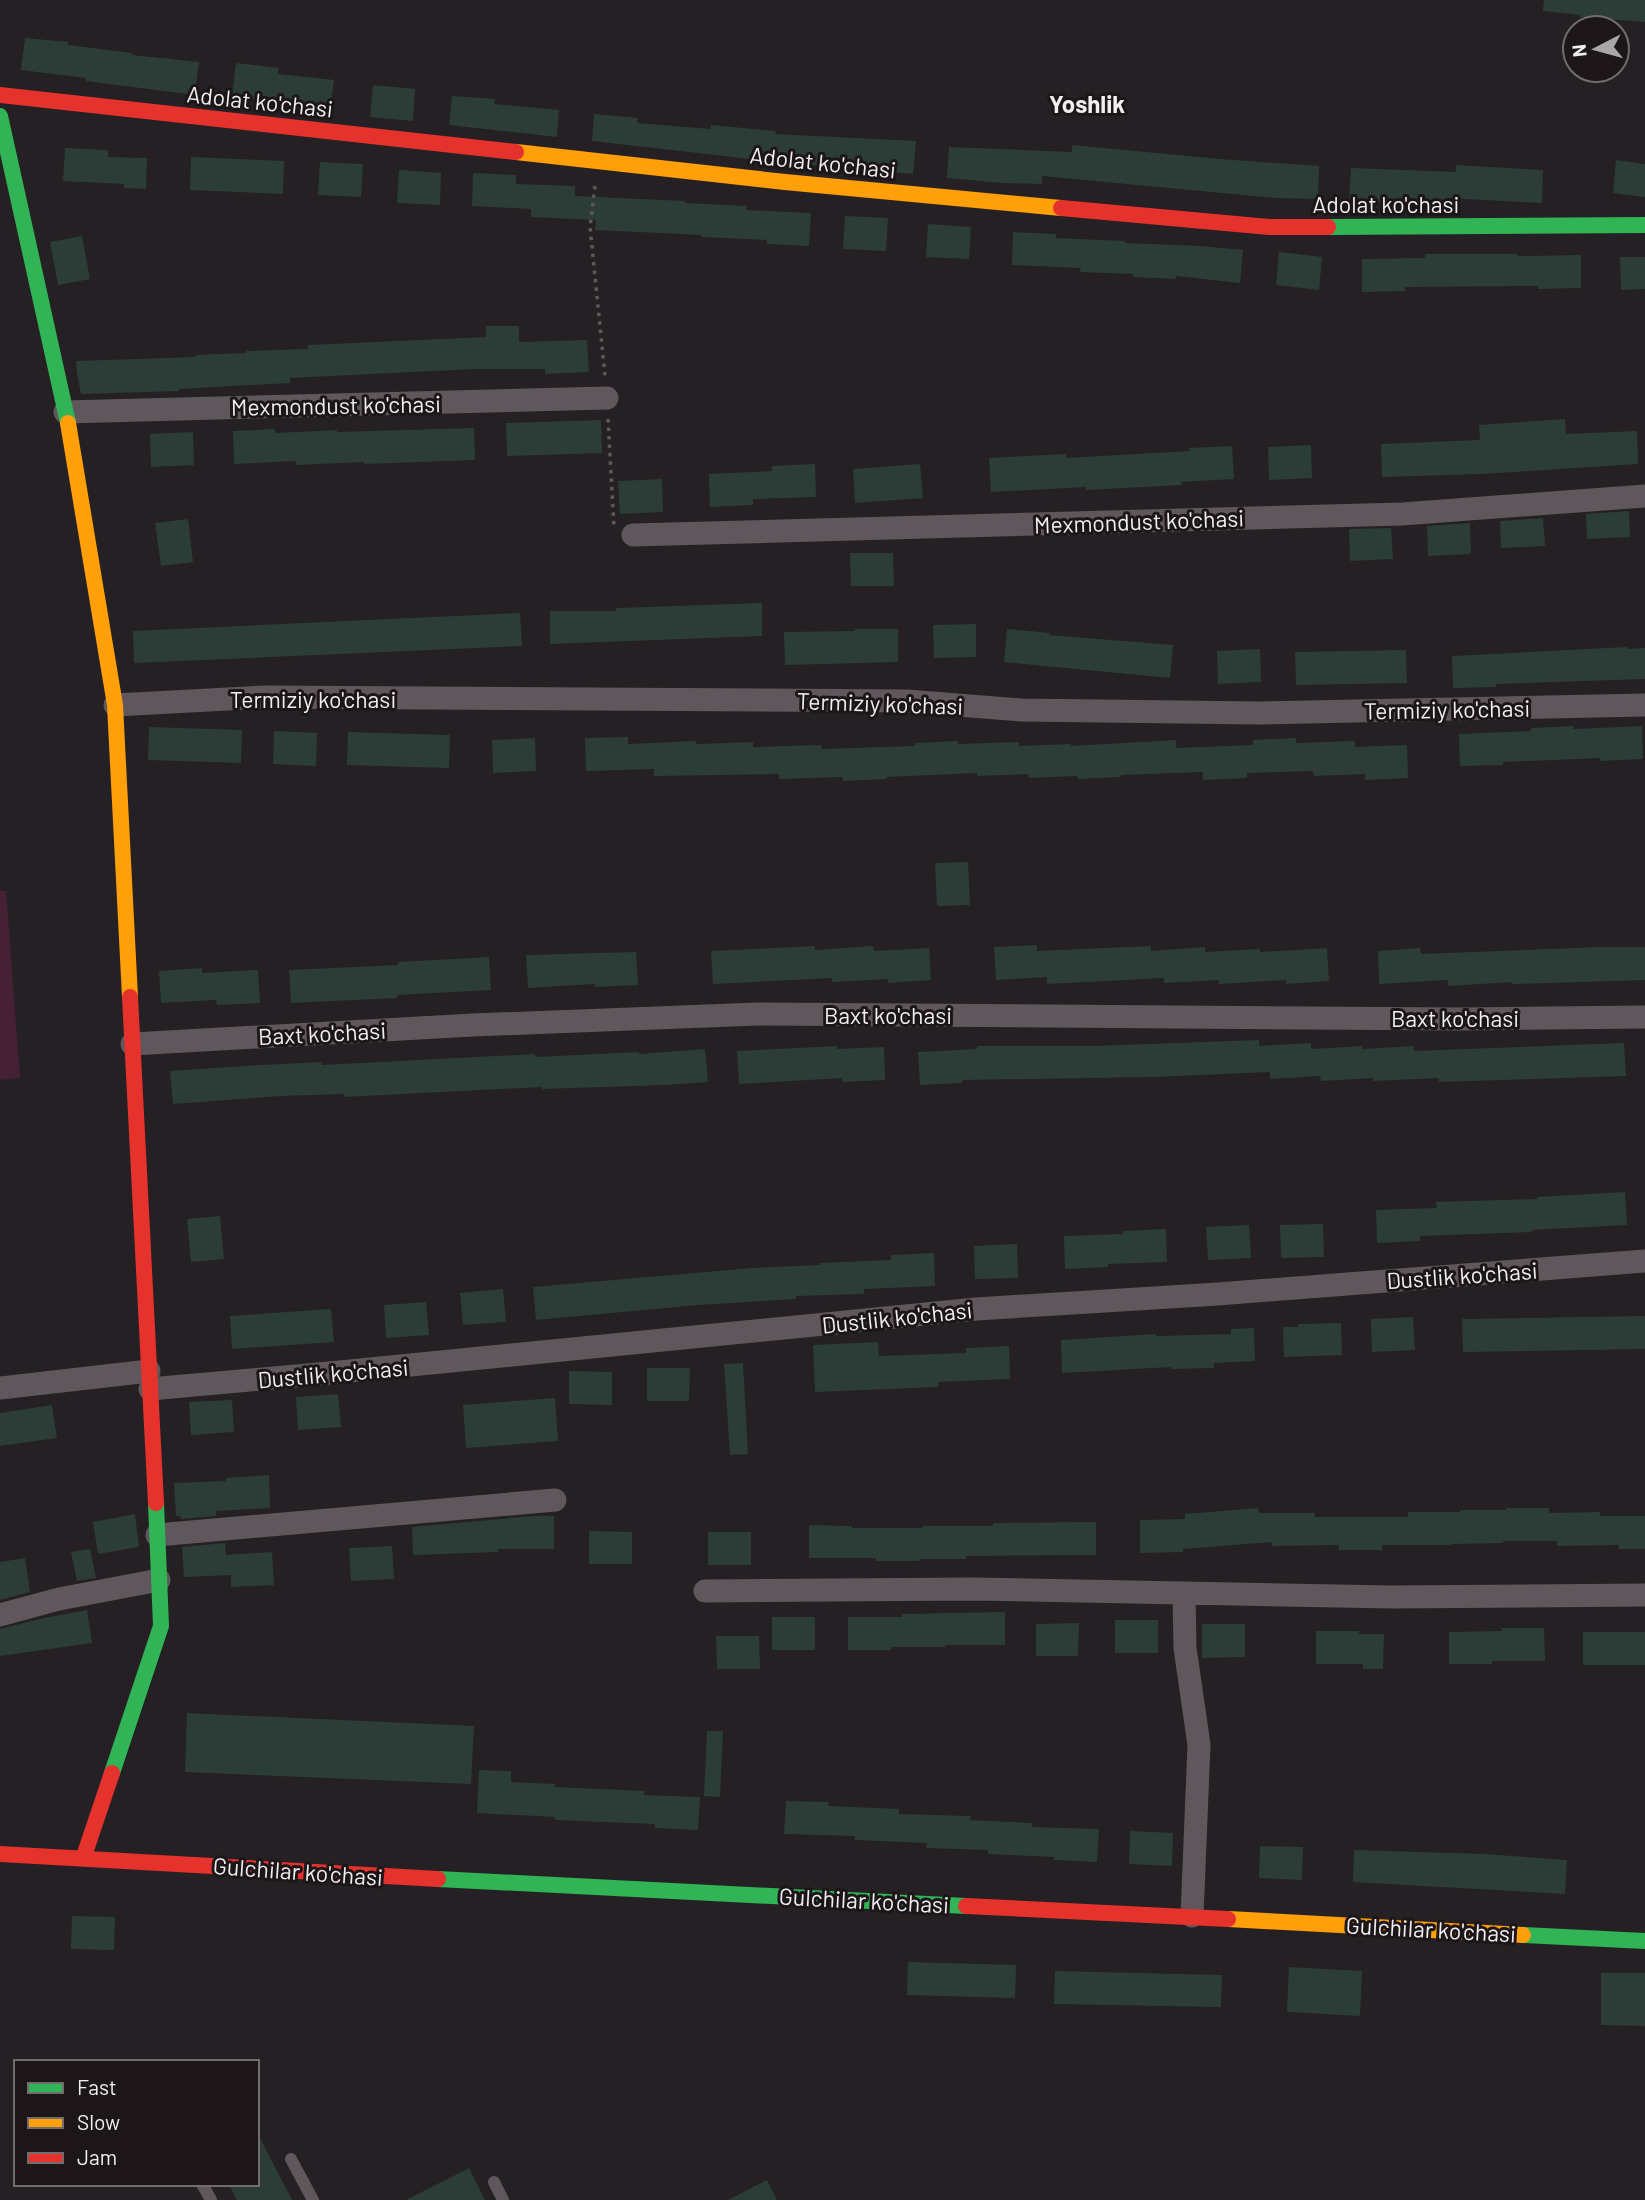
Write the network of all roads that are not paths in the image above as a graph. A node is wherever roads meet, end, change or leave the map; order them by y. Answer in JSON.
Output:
{"nodes":[{"id":1,"x":0,"y":95,"type":"edge"},
{"id":2,"x":0,"y":116,"type":"edge"},
{"id":3,"x":1645,"y":225,"type":"edge"},
{"id":4,"x":607,"y":398,"type":"road end"},
{"id":5,"x":65,"y":412,"type":"junction"},
{"id":6,"x":1645,"y":496,"type":"edge"},
{"id":7,"x":633,"y":535,"type":"road end"},
{"id":8,"x":115,"y":705,"type":"junction"},
{"id":9,"x":1645,"y":705,"type":"edge"},
{"id":10,"x":1645,"y":1017,"type":"edge"},
{"id":11,"x":132,"y":1044,"type":"junction"},
{"id":12,"x":1645,"y":1261,"type":"edge"},
{"id":13,"x":150,"y":1380,"type":"junction"},
{"id":14,"x":0,"y":1388,"type":"edge"},
{"id":15,"x":555,"y":1500,"type":"dead end"},
{"id":16,"x":157,"y":1535,"type":"junction"},
{"id":17,"x":159,"y":1580,"type":"junction"},
{"id":18,"x":705,"y":1591,"type":"dead end"},
{"id":19,"x":1184,"y":1593,"type":"junction"},
{"id":20,"x":1645,"y":1595,"type":"edge"},
{"id":21,"x":0,"y":1615,"type":"edge"},
{"id":22,"x":0,"y":1854,"type":"edge"},
{"id":23,"x":84,"y":1856,"type":"junction"},
{"id":24,"x":1192,"y":1916,"type":"junction"},
{"id":25,"x":1645,"y":1941,"type":"edge"},
{"id":26,"x":291,"y":2159,"type":"dead end"},
{"id":27,"x":494,"y":2182,"type":"dead end"},
{"id":28,"x":313,"y":2200,"type":"edge"},
{"id":29,"x":503,"y":2200,"type":"edge"}],
"edges":[{"from":1,"to":3,"type":"street","name":"Adolat ko'chasi"},
{"from":2,"to":5,"type":"street"},
{"from":4,"to":5,"type":"street","name":"Mexmondust ko'chasi"},
{"from":5,"to":8,"type":"street"},
{"from":6,"to":7,"type":"street","name":"Mexmondust ko'chasi"},
{"from":8,"to":9,"type":"street","name":"Termiziy ko'chasi"},
{"from":8,"to":11,"type":"street"},
{"from":10,"to":11,"type":"street","name":"Baxt ko'chasi"},
{"from":11,"to":13,"type":"street"},
{"from":12,"to":13,"type":"street","name":"Dustlik ko'chasi"},
{"from":13,"to":14,"type":"street","name":"Dustlik ko'chasi"},
{"from":13,"to":16,"type":"street"},
{"from":15,"to":16,"type":"street"},
{"from":16,"to":17,"type":"street"},
{"from":17,"to":21,"type":"street"},
{"from":17,"to":23,"type":"street"},
{"from":18,"to":19,"type":"street"},
{"from":19,"to":20,"type":"street"},
{"from":19,"to":24,"type":"street"},
{"from":22,"to":23,"type":"street","name":"Gulchilar ko'chasi"},
{"from":23,"to":24,"type":"street","name":"Gulchilar ko'chasi"},
{"from":24,"to":25,"type":"street","name":"Gulchilar ko'chasi"},
{"from":26,"to":28,"type":"lane"},
{"from":27,"to":29,"type":"lane"}]}
